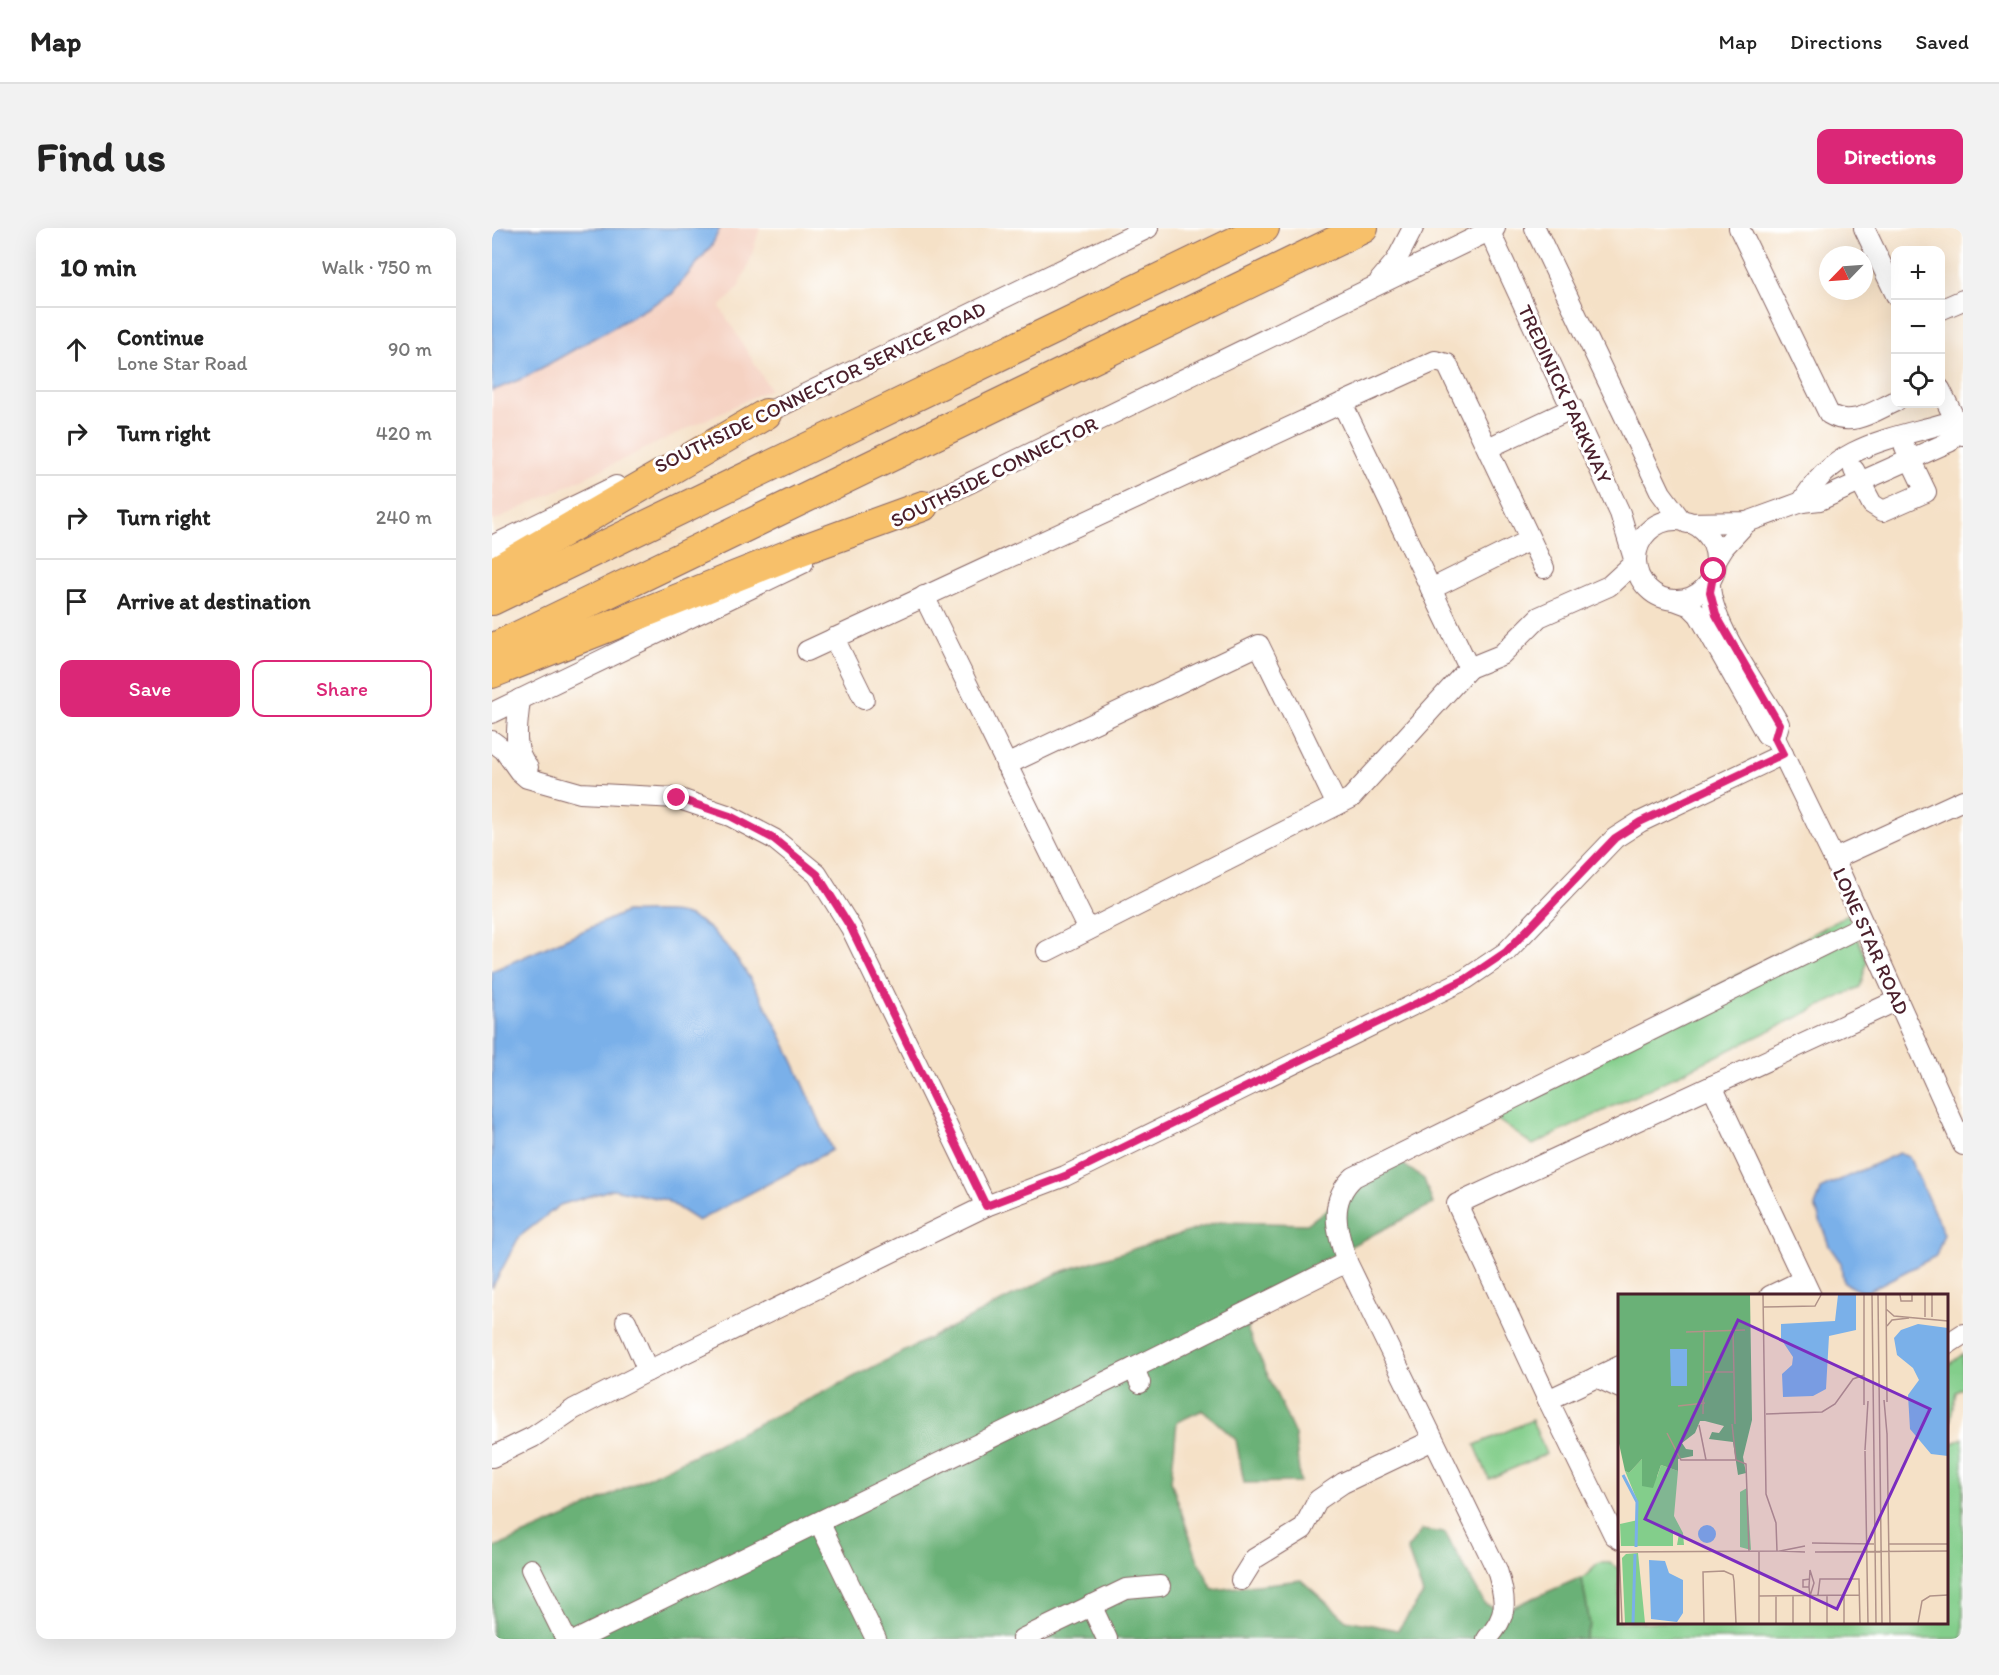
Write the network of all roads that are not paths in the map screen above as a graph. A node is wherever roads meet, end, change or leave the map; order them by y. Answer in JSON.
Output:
{"nodes":[{"id":1,"x":1148,"y":228,"type":"edge"},
{"id":2,"x":1264,"y":228,"type":"edge"},
{"id":3,"x":1363,"y":228,"type":"edge"},
{"id":4,"x":1413,"y":228,"type":"edge"},
{"id":5,"x":1535,"y":228,"type":"edge"},
{"id":6,"x":1739,"y":228,"type":"edge"},
{"id":7,"x":1863,"y":228,"type":"edge"},
{"id":8,"x":1491,"y":229,"type":"edge"},
{"id":9,"x":1891,"y":285,"type":"edge"},
{"id":10,"x":1372,"y":288,"type":"junction"},
{"id":11,"x":1963,"y":300,"type":"edge"},
{"id":12,"x":1945,"y":308,"type":"edge"},
{"id":13,"x":1945,"y":396,"type":"edge"},
{"id":14,"x":1891,"y":403,"type":"edge"},
{"id":15,"x":1342,"y":404,"type":"junction"},
{"id":16,"x":1573,"y":408,"type":"junction"},
{"id":17,"x":766,"y":414,"type":"junction"},
{"id":18,"x":1962,"y":430,"type":"edge"},
{"id":19,"x":1899,"y":435,"type":"junction"},
{"id":20,"x":1488,"y":448,"type":"junction"},
{"id":21,"x":1848,"y":456,"type":"junction"},
{"id":22,"x":1914,"y":466,"type":"junction"},
{"id":23,"x":1863,"y":488,"type":"junction"},
{"id":24,"x":1802,"y":502,"type":"junction"},
{"id":25,"x":923,"y":506,"type":"junction"},
{"id":26,"x":1684,"y":521,"type":"junction"},
{"id":27,"x":1747,"y":522,"type":"junction"},
{"id":28,"x":1530,"y":540,"type":"junction"},
{"id":29,"x":492,"y":546,"type":"edge"},
{"id":30,"x":1716,"y":560,"type":"junction"},
{"id":31,"x":1635,"y":562,"type":"junction"},
{"id":32,"x":1544,"y":568,"type":"dead end"},
{"id":33,"x":492,"y":573,"type":"edge"},
{"id":34,"x":1710,"y":580,"type":"junction"},
{"id":35,"x":1609,"y":586,"type":"junction"},
{"id":36,"x":1646,"y":587,"type":"junction"},
{"id":37,"x":1431,"y":590,"type":"junction"},
{"id":38,"x":924,"y":596,"type":"junction"},
{"id":39,"x":492,"y":600,"type":"edge"},
{"id":40,"x":1674,"y":600,"type":"junction"},
{"id":41,"x":834,"y":638,"type":"junction"},
{"id":42,"x":492,"y":649,"type":"edge"},
{"id":43,"x":807,"y":651,"type":"dead end"},
{"id":44,"x":1469,"y":668,"type":"junction"},
{"id":45,"x":492,"y":673,"type":"edge"},
{"id":46,"x":520,"y":699,"type":"junction"},
{"id":47,"x":864,"y":699,"type":"dead end"},
{"id":48,"x":492,"y":713,"type":"edge"},
{"id":49,"x":492,"y":741,"type":"edge"},
{"id":50,"x":1779,"y":746,"type":"junction"},
{"id":51,"x":1006,"y":765,"type":"junction"},
{"id":52,"x":536,"y":779,"type":"junction"},
{"id":53,"x":1963,"y":800,"type":"edge"},
{"id":54,"x":1337,"y":805,"type":"junction"},
{"id":55,"x":1834,"y":859,"type":"junction"},
{"id":56,"x":1864,"y":925,"type":"junction"},
{"id":57,"x":1088,"y":930,"type":"junction"},
{"id":58,"x":1047,"y":951,"type":"dead end"},
{"id":59,"x":1898,"y":1000,"type":"junction"},
{"id":60,"x":1712,"y":1086,"type":"junction"},
{"id":61,"x":1963,"y":1145,"type":"edge"},
{"id":62,"x":986,"y":1206,"type":"junction"},
{"id":63,"x":1347,"y":1262,"type":"junction"},
{"id":64,"x":1807,"y":1288,"type":"edge"},
{"id":65,"x":1779,"y":1294,"type":"edge"},
{"id":66,"x":626,"y":1321,"type":"dead end"},
{"id":67,"x":1963,"y":1334,"type":"edge"},
{"id":68,"x":1948,"y":1344,"type":"edge"},
{"id":69,"x":1618,"y":1367,"type":"edge"},
{"id":70,"x":648,"y":1371,"type":"junction"},
{"id":71,"x":1596,"y":1377,"type":"junction"},
{"id":72,"x":1618,"y":1387,"type":"edge"},
{"id":73,"x":1548,"y":1400,"type":"junction"},
{"id":74,"x":1434,"y":1440,"type":"junction"},
{"id":75,"x":492,"y":1457,"type":"edge"},
{"id":76,"x":820,"y":1524,"type":"junction"},
{"id":77,"x":1618,"y":1538,"type":"edge"},
{"id":78,"x":531,"y":1569,"type":"dead end"},
{"id":79,"x":1241,"y":1580,"type":"dead end"},
{"id":80,"x":1160,"y":1586,"type":"dead end"},
{"id":81,"x":1091,"y":1605,"type":"junction"},
{"id":82,"x":566,"y":1639,"type":"edge"},
{"id":83,"x":579,"y":1639,"type":"edge"},
{"id":84,"x":876,"y":1639,"type":"edge"},
{"id":85,"x":1022,"y":1639,"type":"edge"},
{"id":86,"x":1107,"y":1639,"type":"edge"},
{"id":87,"x":1487,"y":1639,"type":"edge"}],
"edges":[{"from":1,"to":17,"type":"street","name":"SOUTHSIDE CONNECTOR SERVICE ROAD"},
{"from":2,"to":39,"type":"highway"},
{"from":3,"to":42,"type":"highway"},
{"from":4,"to":10,"type":"street"},
{"from":5,"to":26,"type":"street"},
{"from":6,"to":14,"type":"street"},
{"from":7,"to":9,"type":"street"},
{"from":8,"to":10,"type":"street","name":"SOUTHSIDE CONNECTOR"},
{"from":8,"to":16,"type":"street","name":"TREDINICK PARKWAY"},
{"from":10,"to":25,"type":"street","name":"SOUTHSIDE CONNECTOR"},
{"from":11,"to":12,"type":"street"},
{"from":13,"to":18,"type":"street"},
{"from":15,"to":20,"type":"street"},
{"from":15,"to":37,"type":"street"},
{"from":15,"to":38,"type":"street"},
{"from":16,"to":20,"type":"street"},
{"from":16,"to":31,"type":"street","name":"TREDINICK PARKWAY"},
{"from":17,"to":29,"type":"street","name":"SOUTHSIDE CONNECTOR SERVICE ROAD"},
{"from":17,"to":33,"type":"highway"},
{"from":18,"to":19,"type":"street"},
{"from":18,"to":22,"type":"street"},
{"from":19,"to":21,"type":"street"},
{"from":19,"to":22,"type":"street"},
{"from":20,"to":28,"type":"street"},
{"from":21,"to":23,"type":"street"},
{"from":21,"to":24,"type":"street"},
{"from":22,"to":23,"type":"street"},
{"from":22,"to":23,"type":"street"},
{"from":23,"to":24,"type":"street"},
{"from":24,"to":27,"type":"street"},
{"from":25,"to":45,"type":"highway"},
{"from":25,"to":46,"type":"street","name":"SOUTHSIDE CONNECTOR"},
{"from":26,"to":27,"type":"street"},
{"from":26,"to":30,"type":"street"},
{"from":26,"to":31,"type":"street"},
{"from":27,"to":30,"type":"street"},
{"from":28,"to":32,"type":"street"},
{"from":28,"to":37,"type":"street"},
{"from":30,"to":34,"type":"street"},
{"from":31,"to":35,"type":"street"},
{"from":31,"to":36,"type":"street"},
{"from":34,"to":40,"type":"street"},
{"from":34,"to":50,"type":"street","name":"LONE STAR ROAD"},
{"from":35,"to":36,"type":"street"},
{"from":35,"to":44,"type":"street"},
{"from":36,"to":40,"type":"street"},
{"from":37,"to":44,"type":"street"},
{"from":38,"to":41,"type":"street"},
{"from":38,"to":51,"type":"street"},
{"from":40,"to":50,"type":"street","name":"LONE STAR ROAD"},
{"from":41,"to":43,"type":"street"},
{"from":41,"to":47,"type":"street"},
{"from":44,"to":54,"type":"street"},
{"from":46,"to":48,"type":"street","name":"SOUTHSIDE CONNECTOR"},
{"from":46,"to":52,"type":"street"},
{"from":49,"to":52,"type":"street"},
{"from":50,"to":55,"type":"street","name":"LONE STAR ROAD"},
{"from":50,"to":62,"type":"street"},
{"from":51,"to":54,"type":"street"},
{"from":51,"to":57,"type":"street"},
{"from":52,"to":62,"type":"street"},
{"from":53,"to":55,"type":"street"},
{"from":54,"to":57,"type":"street"},
{"from":55,"to":56,"type":"street","name":"LONE STAR ROAD"},
{"from":56,"to":59,"type":"street","name":"LONE STAR ROAD"},
{"from":56,"to":63,"type":"street"},
{"from":57,"to":58,"type":"street"},
{"from":59,"to":60,"type":"street"},
{"from":59,"to":61,"type":"street","name":"LONE STAR ROAD"},
{"from":60,"to":64,"type":"street"},
{"from":60,"to":73,"type":"street"},
{"from":62,"to":70,"type":"street"},
{"from":63,"to":74,"type":"street"},
{"from":63,"to":76,"type":"street"},
{"from":64,"to":65,"type":"street"},
{"from":66,"to":70,"type":"street"},
{"from":67,"to":68,"type":"street"},
{"from":69,"to":71,"type":"street"},
{"from":70,"to":75,"type":"street"},
{"from":71,"to":72,"type":"street"},
{"from":71,"to":73,"type":"street"},
{"from":73,"to":77,"type":"street"},
{"from":74,"to":79,"type":"street"},
{"from":74,"to":87,"type":"street"},
{"from":76,"to":83,"type":"street"},
{"from":76,"to":84,"type":"street"},
{"from":78,"to":82,"type":"street"},
{"from":80,"to":81,"type":"street"},
{"from":81,"to":85,"type":"street"},
{"from":81,"to":86,"type":"street"}]}
